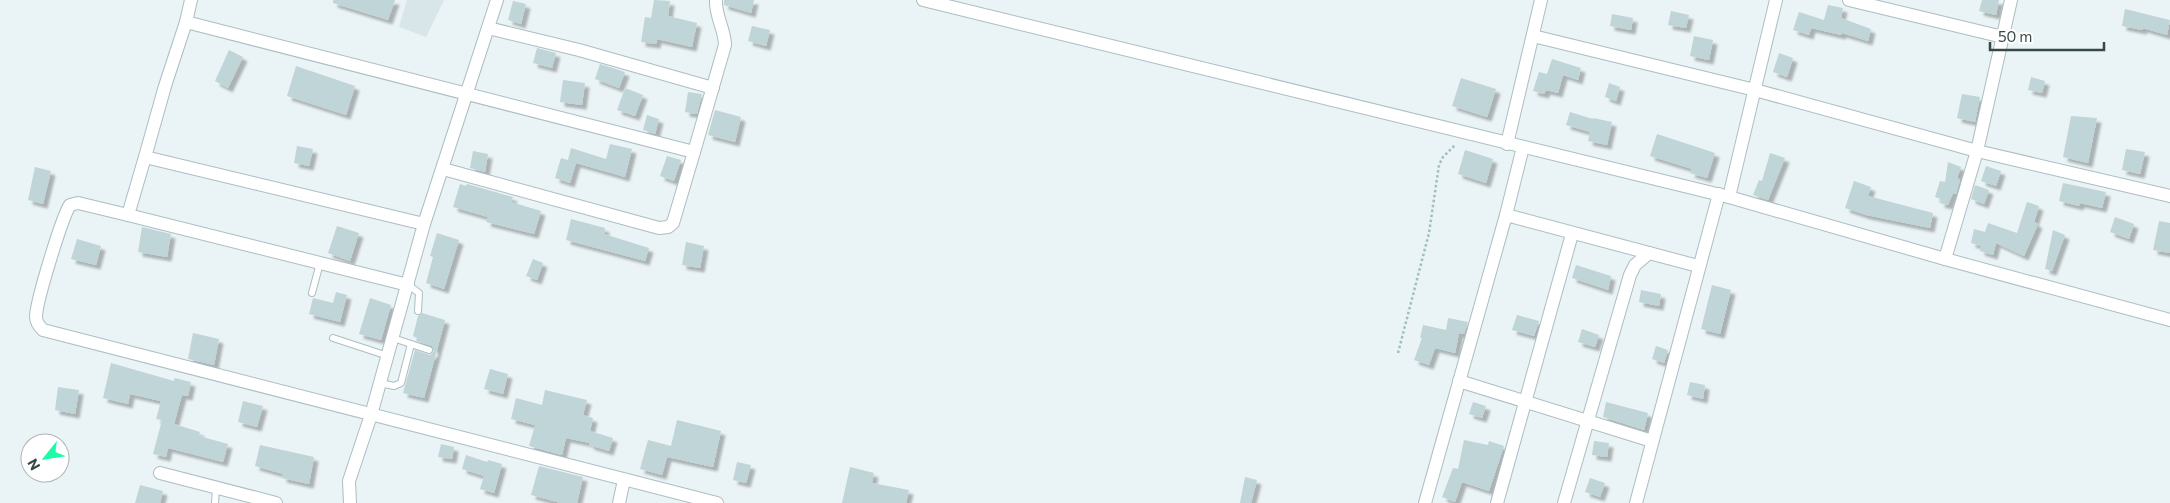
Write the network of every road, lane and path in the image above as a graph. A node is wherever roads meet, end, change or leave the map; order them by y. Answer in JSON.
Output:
{"nodes":[{"id":1,"x":191,"y":0,"type":"edge"},
{"id":2,"x":716,"y":0,"type":"edge"},
{"id":3,"x":923,"y":0,"type":"edge"},
{"id":4,"x":1542,"y":0,"type":"edge"},
{"id":5,"x":1776,"y":0,"type":"edge"},
{"id":6,"x":1849,"y":0,"type":"edge"},
{"id":7,"x":2011,"y":0,"type":"edge"},
{"id":8,"x":494,"y":1,"type":"edge"},
{"id":9,"x":186,"y":22,"type":"junction"},
{"id":10,"x":488,"y":28,"type":"junction"},
{"id":11,"x":1533,"y":36,"type":"junction"},
{"id":12,"x":2003,"y":37,"type":"junction"},
{"id":13,"x":713,"y":88,"type":"junction"},
{"id":14,"x":1755,"y":90,"type":"junction"},
{"id":15,"x":467,"y":95,"type":"junction"},
{"id":16,"x":1469,"y":134,"type":"junction"},
{"id":17,"x":1506,"y":144,"type":"junction"},
{"id":18,"x":1523,"y":147,"type":"junction"},
{"id":19,"x":1977,"y":151,"type":"junction"},
{"id":20,"x":694,"y":152,"type":"junction"},
{"id":21,"x":145,"y":157,"type":"junction"},
{"id":22,"x":443,"y":168,"type":"junction"},
{"id":23,"x":1724,"y":195,"type":"junction"},
{"id":24,"x":2170,"y":196,"type":"edge"},
{"id":25,"x":128,"y":215,"type":"junction"},
{"id":26,"x":1506,"y":215,"type":"junction"},
{"id":27,"x":424,"y":224,"type":"junction"},
{"id":28,"x":1572,"y":234,"type":"junction"},
{"id":29,"x":1649,"y":253,"type":"junction"},
{"id":30,"x":1945,"y":259,"type":"junction"},
{"id":31,"x":320,"y":263,"type":"junction"},
{"id":32,"x":1698,"y":266,"type":"junction"},
{"id":33,"x":408,"y":285,"type":"junction"},
{"id":34,"x":312,"y":293,"type":"dead end"},
{"id":35,"x":418,"y":311,"type":"dead end"},
{"id":36,"x":2170,"y":320,"type":"edge"},
{"id":37,"x":333,"y":338,"type":"dead end"},
{"id":38,"x":393,"y":338,"type":"junction"},
{"id":39,"x":411,"y":344,"type":"junction"},
{"id":40,"x":429,"y":350,"type":"dead end"},
{"id":41,"x":1398,"y":353,"type":"dead end"},
{"id":42,"x":388,"y":356,"type":"junction"},
{"id":43,"x":1460,"y":381,"type":"junction"},
{"id":44,"x":380,"y":383,"type":"junction"},
{"id":45,"x":1525,"y":401,"type":"junction"},
{"id":46,"x":371,"y":414,"type":"junction"},
{"id":47,"x":1589,"y":421,"type":"junction"},
{"id":48,"x":1652,"y":441,"type":"junction"},
{"id":49,"x":160,"y":473,"type":"dead end"},
{"id":50,"x":624,"y":480,"type":"junction"},
{"id":51,"x":216,"y":488,"type":"junction"},
{"id":52,"x":215,"y":503,"type":"edge"},
{"id":53,"x":276,"y":503,"type":"edge"},
{"id":54,"x":350,"y":503,"type":"edge"},
{"id":55,"x":619,"y":503,"type":"edge"},
{"id":56,"x":717,"y":503,"type":"edge"},
{"id":57,"x":1425,"y":503,"type":"edge"},
{"id":58,"x":1497,"y":503,"type":"edge"},
{"id":59,"x":1564,"y":503,"type":"edge"},
{"id":60,"x":1636,"y":503,"type":"edge"}],
"edges":[{"from":1,"to":9,"type":"street"},
{"from":2,"to":13,"type":"street"},
{"from":3,"to":16,"type":"street"},
{"from":4,"to":11,"type":"street"},
{"from":5,"to":14,"type":"street"},
{"from":6,"to":12,"type":"street"},
{"from":7,"to":12,"type":"street"},
{"from":8,"to":10,"type":"street"},
{"from":9,"to":15,"type":"street"},
{"from":9,"to":21,"type":"street"},
{"from":10,"to":13,"type":"street"},
{"from":10,"to":15,"type":"street"},
{"from":11,"to":14,"type":"street"},
{"from":11,"to":17,"type":"street"},
{"from":12,"to":19,"type":"street"},
{"from":13,"to":20,"type":"street"},
{"from":14,"to":19,"type":"street"},
{"from":14,"to":23,"type":"street"},
{"from":15,"to":20,"type":"street"},
{"from":15,"to":22,"type":"street"},
{"from":16,"to":17,"type":"street"},
{"from":16,"to":41,"type":"path"},
{"from":17,"to":18,"type":"street"},
{"from":18,"to":23,"type":"street"},
{"from":18,"to":26,"type":"street"},
{"from":19,"to":24,"type":"street"},
{"from":19,"to":30,"type":"street"},
{"from":20,"to":22,"type":"street"},
{"from":21,"to":25,"type":"street"},
{"from":21,"to":27,"type":"street"},
{"from":22,"to":27,"type":"street"},
{"from":23,"to":30,"type":"street"},
{"from":23,"to":32,"type":"street"},
{"from":25,"to":31,"type":"street"},
{"from":25,"to":46,"type":"street"},
{"from":26,"to":28,"type":"street"},
{"from":26,"to":43,"type":"street"},
{"from":27,"to":33,"type":"street"},
{"from":28,"to":29,"type":"street"},
{"from":28,"to":45,"type":"street"},
{"from":29,"to":32,"type":"street"},
{"from":29,"to":47,"type":"street"},
{"from":30,"to":36,"type":"street"},
{"from":31,"to":33,"type":"street"},
{"from":31,"to":34,"type":"lane"},
{"from":32,"to":48,"type":"street"},
{"from":33,"to":35,"type":"lane"},
{"from":33,"to":38,"type":"street"},
{"from":37,"to":42,"type":"lane"},
{"from":38,"to":39,"type":"lane"},
{"from":38,"to":42,"type":"street"},
{"from":39,"to":40,"type":"lane"},
{"from":39,"to":44,"type":"lane"},
{"from":42,"to":44,"type":"street"},
{"from":43,"to":45,"type":"street"},
{"from":43,"to":57,"type":"street"},
{"from":44,"to":46,"type":"street"},
{"from":45,"to":47,"type":"street"},
{"from":45,"to":58,"type":"street"},
{"from":46,"to":50,"type":"street"},
{"from":46,"to":54,"type":"street"},
{"from":47,"to":48,"type":"street"},
{"from":47,"to":59,"type":"street"},
{"from":48,"to":60,"type":"street"},
{"from":49,"to":51,"type":"street"},
{"from":50,"to":55,"type":"street"},
{"from":50,"to":56,"type":"street"},
{"from":51,"to":52,"type":"lane"},
{"from":51,"to":53,"type":"street"}]}
